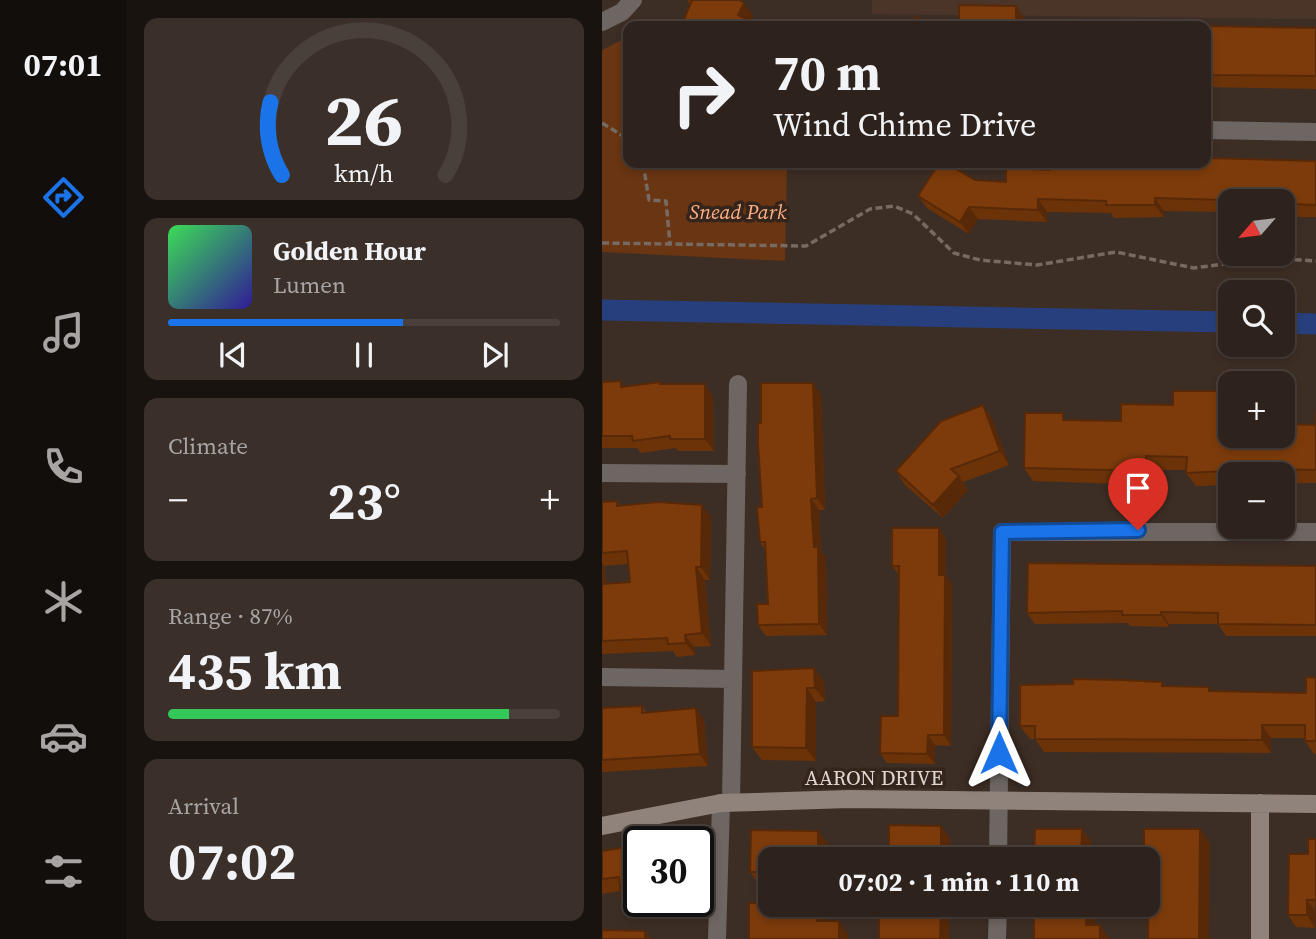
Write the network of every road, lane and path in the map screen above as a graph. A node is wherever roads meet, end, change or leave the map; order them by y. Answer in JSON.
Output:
{"nodes":[{"id":1,"x":633,"y":0,"type":"edge"},
{"id":2,"x":602,"y":22,"type":"edge"},
{"id":3,"x":602,"y":123,"type":"edge"},
{"id":4,"x":1211,"y":130,"type":"edge"},
{"id":5,"x":1316,"y":132,"type":"edge"},
{"id":6,"x":623,"y":136,"type":"edge"},
{"id":7,"x":644,"y":168,"type":"edge"},
{"id":8,"x":602,"y":243,"type":"edge"},
{"id":9,"x":670,"y":244,"type":"junction"},
{"id":10,"x":1316,"y":261,"type":"edge"},
{"id":11,"x":738,"y":384,"type":"dead end"},
{"id":12,"x":602,"y":473,"type":"edge"},
{"id":13,"x":737,"y":474,"type":"junction"},
{"id":14,"x":1316,"y":531,"type":"edge"},
{"id":15,"x":602,"y":677,"type":"edge"},
{"id":16,"x":733,"y":680,"type":"junction"},
{"id":17,"x":999,"y":801,"type":"junction"},
{"id":18,"x":726,"y":802,"type":"junction"},
{"id":19,"x":1260,"y":803,"type":"junction"},
{"id":20,"x":1316,"y":804,"type":"edge"},
{"id":21,"x":602,"y":826,"type":"edge"},
{"id":22,"x":999,"y":847,"type":"edge"},
{"id":23,"x":998,"y":917,"type":"edge"},
{"id":24,"x":717,"y":939,"type":"edge"},
{"id":25,"x":997,"y":939,"type":"edge"},
{"id":26,"x":1260,"y":939,"type":"edge"}],
"edges":[{"from":1,"to":2,"type":"street"},
{"from":3,"to":6,"type":"path"},
{"from":4,"to":5,"type":"street"},
{"from":7,"to":9,"type":"path"},
{"from":8,"to":9,"type":"path"},
{"from":9,"to":10,"type":"path"},
{"from":11,"to":13,"type":"street"},
{"from":12,"to":13,"type":"street"},
{"from":13,"to":16,"type":"street"},
{"from":14,"to":17,"type":"street"},
{"from":15,"to":16,"type":"street"},
{"from":16,"to":18,"type":"street"},
{"from":17,"to":18,"type":"street","name":"AARON DRIVE"},
{"from":17,"to":19,"type":"street","name":"AARON DRIVE"},
{"from":17,"to":22,"type":"street"},
{"from":18,"to":21,"type":"street","name":"AARON DRIVE"},
{"from":18,"to":24,"type":"street"},
{"from":19,"to":20,"type":"street","name":"AARON DRIVE"},
{"from":19,"to":26,"type":"street"},
{"from":23,"to":25,"type":"street"}]}
